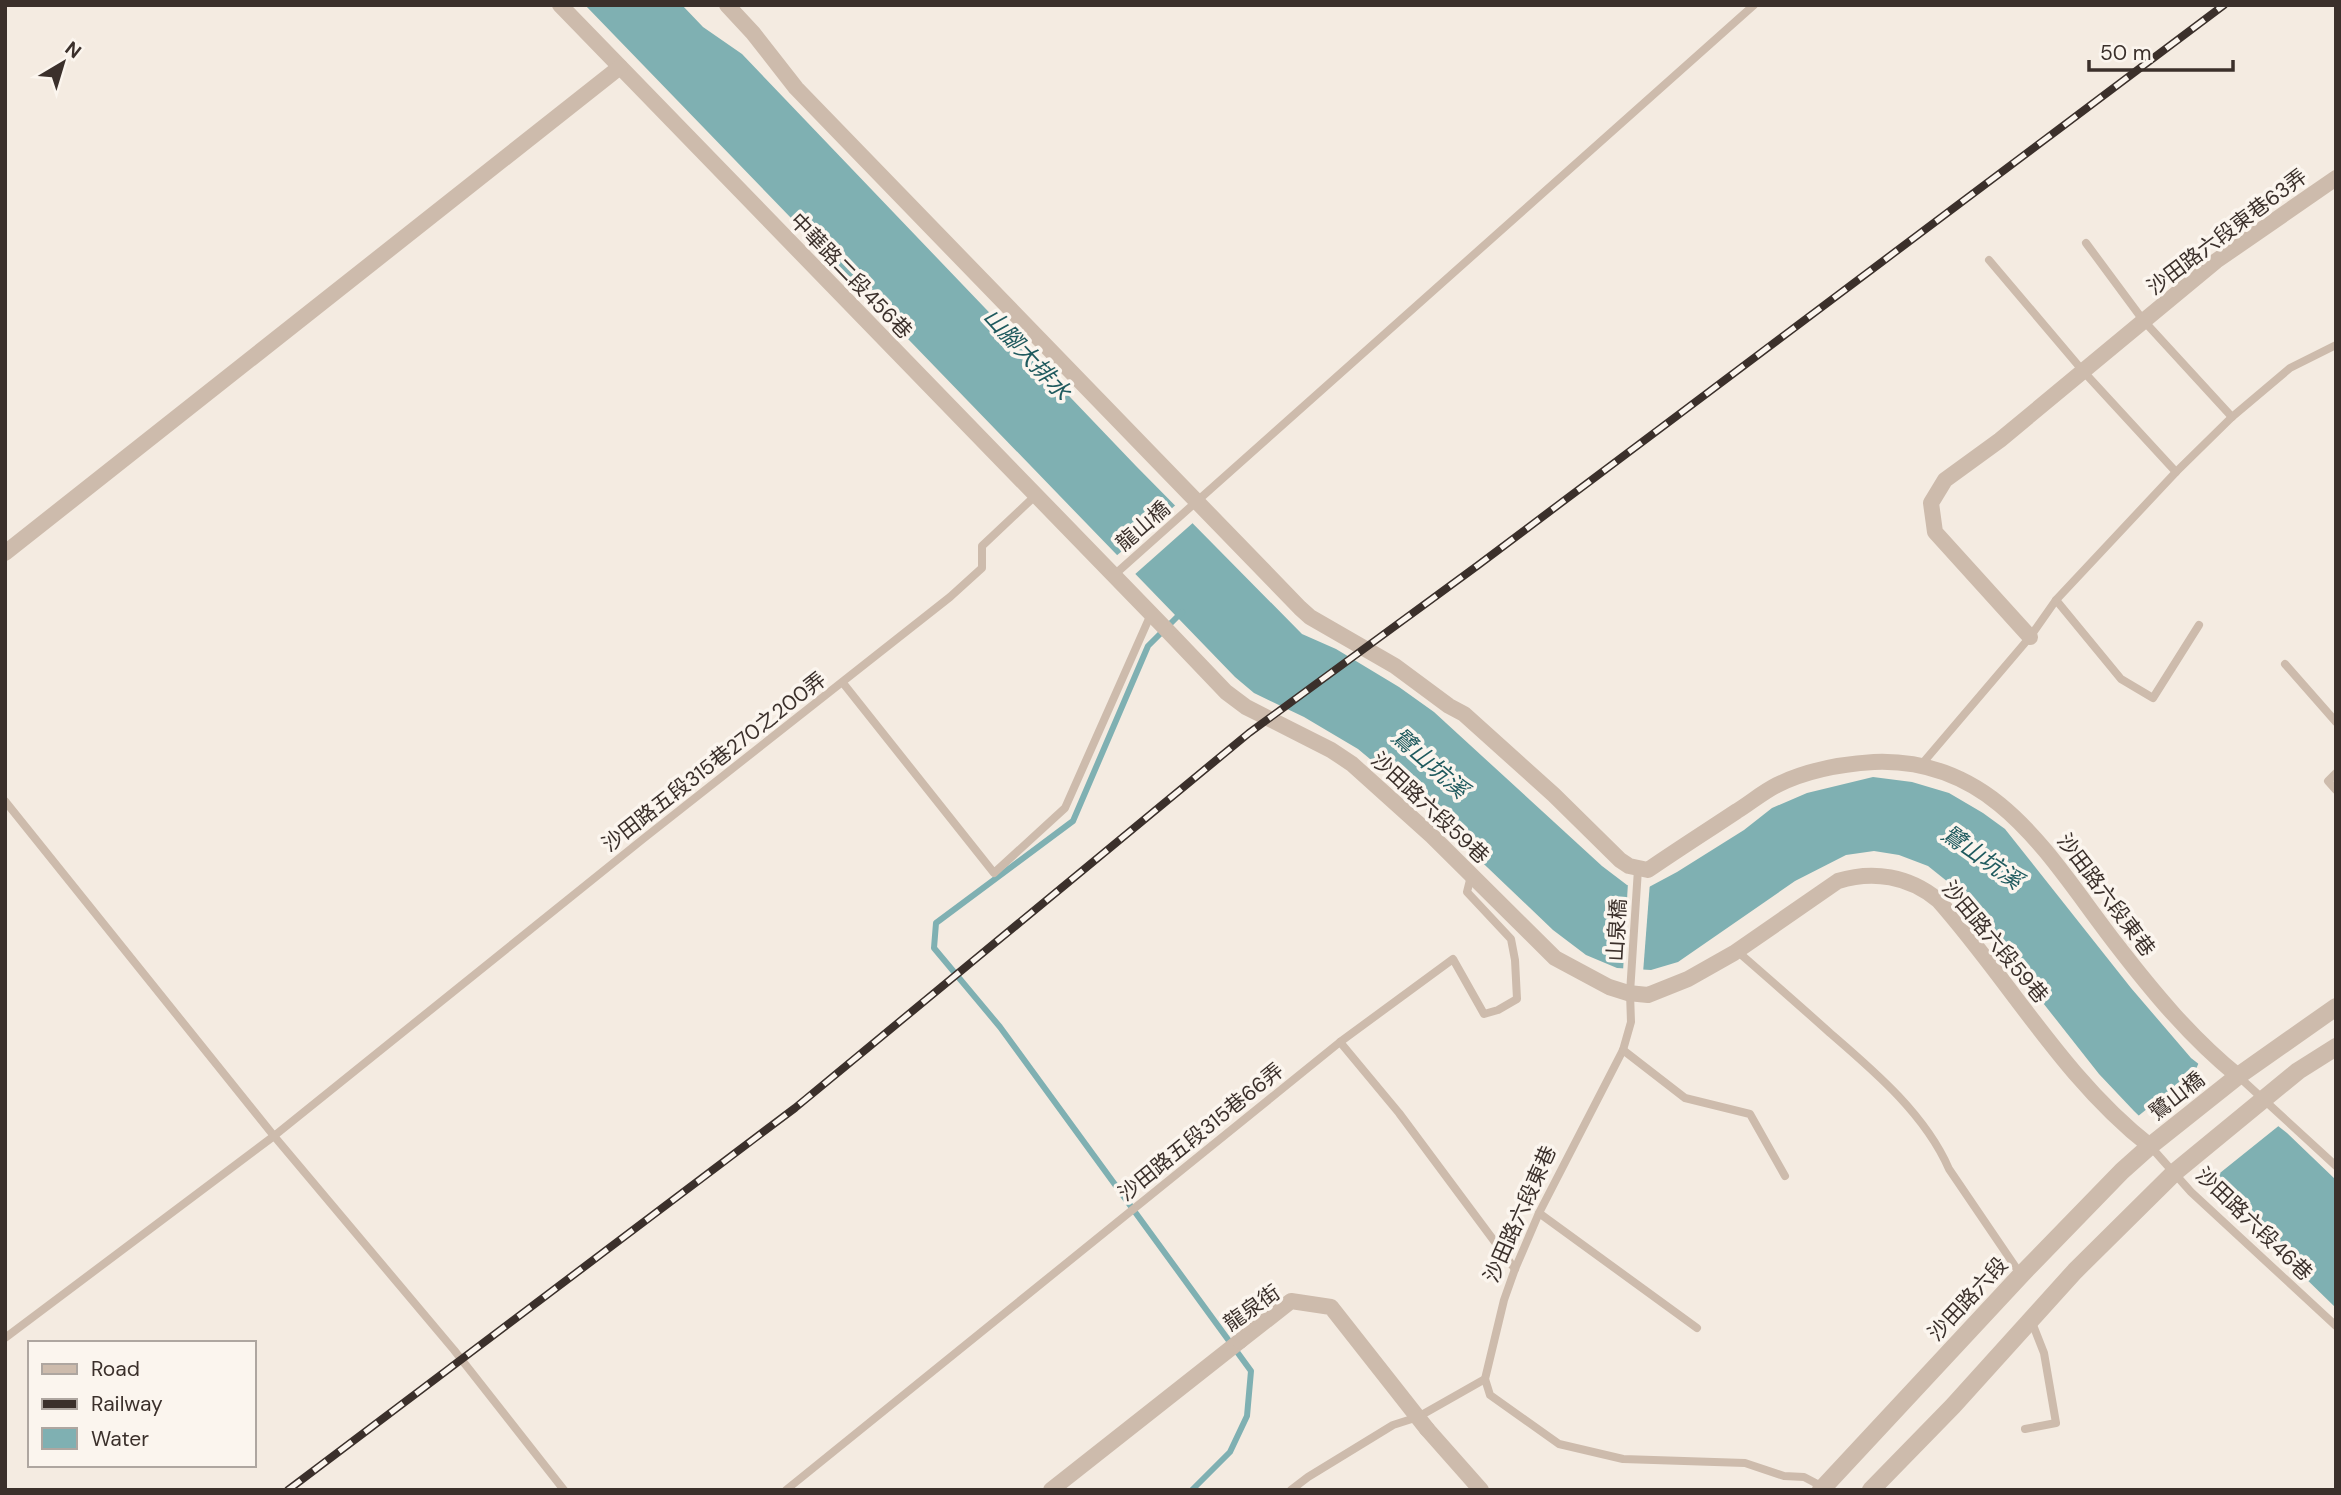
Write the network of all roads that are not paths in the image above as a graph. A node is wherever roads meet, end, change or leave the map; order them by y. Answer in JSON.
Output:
{"nodes":[{"id":1,"x":560,"y":5,"type":"edge"},
{"id":2,"x":727,"y":5,"type":"edge"},
{"id":3,"x":1754,"y":5,"type":"edge"},
{"id":4,"x":620,"y":67,"type":"junction"},
{"id":5,"x":2336,"y":177,"type":"edge"},
{"id":6,"x":2086,"y":243,"type":"dead end"},
{"id":7,"x":1989,"y":260,"type":"dead end"},
{"id":8,"x":2143,"y":320,"type":"junction"},
{"id":9,"x":2336,"y":345,"type":"edge"},
{"id":10,"x":2083,"y":372,"type":"junction"},
{"id":11,"x":2232,"y":417,"type":"junction"},
{"id":12,"x":2176,"y":472,"type":"junction"},
{"id":13,"x":1035,"y":496,"type":"junction"},
{"id":14,"x":1197,"y":503,"type":"junction"},
{"id":15,"x":5,"y":553,"type":"edge"},
{"id":16,"x":1113,"y":576,"type":"junction"},
{"id":17,"x":2056,"y":600,"type":"junction"},
{"id":18,"x":1152,"y":614,"type":"junction"},
{"id":19,"x":2199,"y":625,"type":"dead end"},
{"id":20,"x":2030,"y":636,"type":"junction"},
{"id":21,"x":2285,"y":664,"type":"dead end"},
{"id":22,"x":843,"y":683,"type":"junction"},
{"id":23,"x":2336,"y":722,"type":"edge"},
{"id":24,"x":1921,"y":765,"type":"junction"},
{"id":25,"x":2336,"y":773,"type":"edge"},
{"id":26,"x":2336,"y":790,"type":"edge"},
{"id":27,"x":5,"y":801,"type":"edge"},
{"id":28,"x":1638,"y":869,"type":"junction"},
{"id":29,"x":1471,"y":874,"type":"junction"},
{"id":30,"x":1737,"y":951,"type":"junction"},
{"id":31,"x":1630,"y":993,"type":"junction"},
{"id":32,"x":2336,"y":1007,"type":"edge"},
{"id":33,"x":1340,"y":1042,"type":"junction"},
{"id":34,"x":2336,"y":1047,"type":"edge"},
{"id":35,"x":1623,"y":1051,"type":"junction"},
{"id":36,"x":2235,"y":1078,"type":"junction"},
{"id":37,"x":2260,"y":1103,"type":"junction"},
{"id":38,"x":274,"y":1136,"type":"junction"},
{"id":39,"x":2150,"y":1146,"type":"junction"},
{"id":40,"x":2336,"y":1166,"type":"edge"},
{"id":41,"x":2175,"y":1172,"type":"junction"},
{"id":42,"x":1785,"y":1176,"type":"dead end"},
{"id":43,"x":1539,"y":1213,"type":"junction"},
{"id":44,"x":1515,"y":1269,"type":"junction"},
{"id":45,"x":2021,"y":1275,"type":"junction"},
{"id":46,"x":2031,"y":1320,"type":"junction"},
{"id":47,"x":2336,"y":1326,"type":"edge"},
{"id":48,"x":1697,"y":1328,"type":"dead end"},
{"id":49,"x":5,"y":1338,"type":"edge"},
{"id":50,"x":1485,"y":1379,"type":"junction"},
{"id":51,"x":2025,"y":1429,"type":"dead end"},
{"id":52,"x":1824,"y":1489,"type":"edge"},
{"id":53,"x":564,"y":1490,"type":"edge"},
{"id":54,"x":786,"y":1490,"type":"edge"},
{"id":55,"x":1051,"y":1490,"type":"edge"},
{"id":56,"x":1291,"y":1490,"type":"edge"},
{"id":57,"x":1481,"y":1490,"type":"edge"},
{"id":58,"x":1871,"y":1490,"type":"edge"}],
"edges":[{"from":1,"to":4,"type":"street","name":"中華路二段456巷"},
{"from":2,"to":14,"type":"street"},
{"from":3,"to":14,"type":"lane","name":"龍山橋"},
{"from":4,"to":13,"type":"street","name":"中華路二段456巷"},
{"from":4,"to":15,"type":"street"},
{"from":5,"to":8,"type":"street","name":"沙田路六段東巷63弄"},
{"from":6,"to":8,"type":"lane"},
{"from":7,"to":10,"type":"lane"},
{"from":8,"to":10,"type":"street"},
{"from":8,"to":11,"type":"lane"},
{"from":9,"to":11,"type":"lane"},
{"from":10,"to":12,"type":"lane"},
{"from":10,"to":20,"type":"street"},
{"from":11,"to":12,"type":"lane"},
{"from":12,"to":17,"type":"lane"},
{"from":13,"to":16,"type":"street","name":"中華路二段456巷"},
{"from":13,"to":22,"type":"lane"},
{"from":14,"to":16,"type":"lane","name":"龍山橋"},
{"from":14,"to":28,"type":"street"},
{"from":16,"to":18,"type":"street","name":"沙田路六段59巷"},
{"from":17,"to":19,"type":"lane"},
{"from":17,"to":20,"type":"lane"},
{"from":18,"to":22,"type":"lane","name":"沙田路五段315巷270之200弄"},
{"from":18,"to":29,"type":"street","name":"沙田路六段59巷"},
{"from":20,"to":24,"type":"lane"},
{"from":21,"to":23,"type":"lane"},
{"from":22,"to":38,"type":"lane","name":"沙田路五段315巷270之200弄"},
{"from":24,"to":28,"type":"street","name":"沙田路六段東巷"},
{"from":24,"to":36,"type":"street","name":"沙田路六段東巷"},
{"from":25,"to":26,"type":"lane"},
{"from":27,"to":38,"type":"lane"},
{"from":28,"to":31,"type":"lane","name":"山泉橋"},
{"from":29,"to":31,"type":"street","name":"沙田路六段59巷"},
{"from":29,"to":33,"type":"lane","name":"沙田路五段315巷66弄"},
{"from":30,"to":31,"type":"street","name":"沙田路六段59巷"},
{"from":30,"to":39,"type":"street","name":"沙田路六段59巷"},
{"from":30,"to":45,"type":"lane"},
{"from":31,"to":35,"type":"lane","name":"沙田路六段東巷"},
{"from":32,"to":36,"type":"street"},
{"from":33,"to":44,"type":"lane"},
{"from":33,"to":54,"type":"lane","name":"沙田路五段315巷66弄"},
{"from":34,"to":37,"type":"street"},
{"from":35,"to":42,"type":"lane"},
{"from":35,"to":43,"type":"lane","name":"沙田路六段東巷"},
{"from":36,"to":37,"type":"lane"},
{"from":36,"to":39,"type":"street","name":"鷺山橋"},
{"from":37,"to":40,"type":"lane"},
{"from":37,"to":41,"type":"street"},
{"from":38,"to":49,"type":"lane","name":"沙田路五段315巷270之200弄"},
{"from":38,"to":53,"type":"lane"},
{"from":39,"to":41,"type":"lane","name":"沙田路六段46巷"},
{"from":39,"to":45,"type":"street","name":"沙田路六段"},
{"from":41,"to":46,"type":"street"},
{"from":41,"to":47,"type":"lane","name":"沙田路六段46巷"},
{"from":43,"to":44,"type":"lane","name":"沙田路六段東巷"},
{"from":43,"to":48,"type":"lane"},
{"from":44,"to":50,"type":"lane","name":"沙田路六段東巷"},
{"from":45,"to":52,"type":"street","name":"沙田路六段"},
{"from":46,"to":51,"type":"lane"},
{"from":46,"to":58,"type":"street"},
{"from":50,"to":52,"type":"lane"},
{"from":50,"to":56,"type":"lane"},
{"from":55,"to":57,"type":"street","name":"龍泉街","bridge":true}]}
